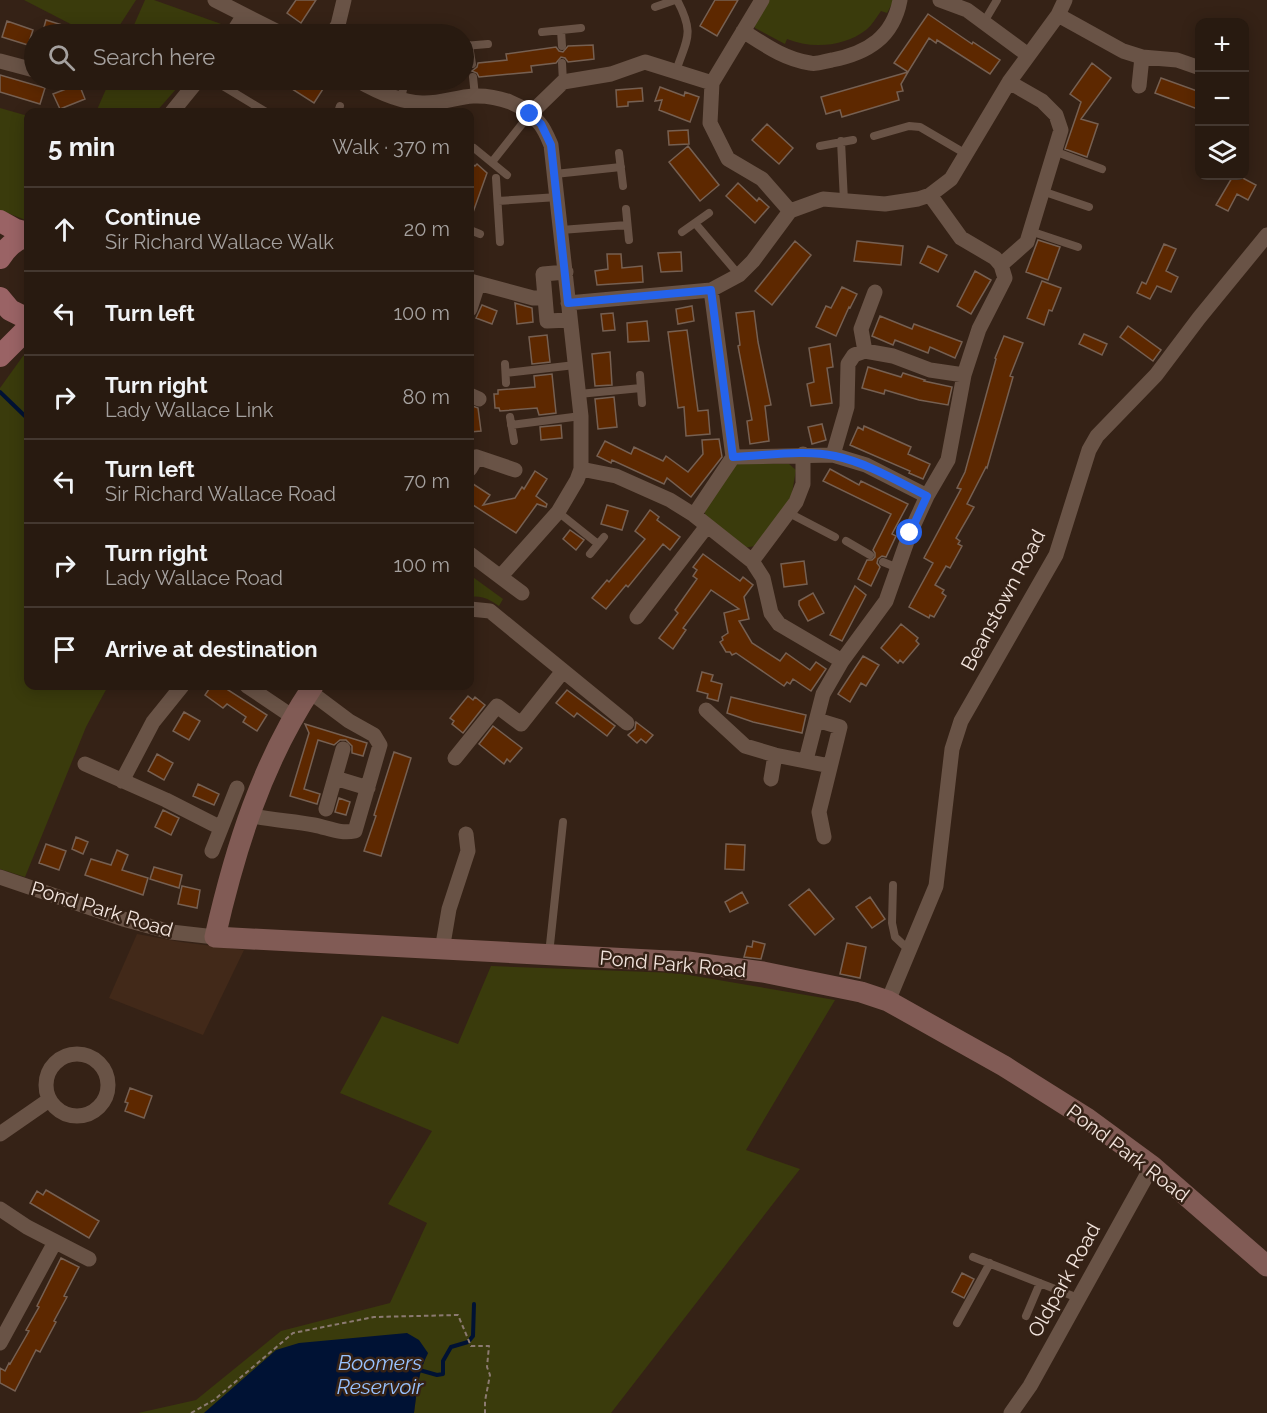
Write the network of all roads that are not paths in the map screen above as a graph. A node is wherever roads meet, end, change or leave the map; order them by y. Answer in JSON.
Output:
{"nodes":[{"id":1,"x":215,"y":0,"type":"edge"},
{"id":2,"x":344,"y":0,"type":"edge"},
{"id":3,"x":676,"y":0,"type":"edge"},
{"id":4,"x":762,"y":0,"type":"edge"},
{"id":5,"x":900,"y":0,"type":"edge"},
{"id":6,"x":940,"y":0,"type":"edge"},
{"id":7,"x":997,"y":0,"type":"edge"},
{"id":8,"x":1065,"y":0,"type":"edge"},
{"id":9,"x":655,"y":7,"type":"dead end"},
{"id":10,"x":244,"y":15,"type":"junction"},
{"id":11,"x":1058,"y":15,"type":"junction"},
{"id":12,"x":984,"y":22,"type":"junction"},
{"id":13,"x":238,"y":24,"type":"edge"},
{"id":14,"x":262,"y":24,"type":"edge"},
{"id":15,"x":338,"y":24,"type":"edge"},
{"id":16,"x":581,"y":28,"type":"dead end"},
{"id":17,"x":561,"y":30,"type":"junction"},
{"id":18,"x":743,"y":31,"type":"junction"},
{"id":19,"x":542,"y":32,"type":"dead end"},
{"id":20,"x":488,"y":44,"type":"dead end"},
{"id":21,"x":474,"y":45,"type":"edge"},
{"id":22,"x":562,"y":46,"type":"dead end"},
{"id":23,"x":1028,"y":55,"type":"junction"},
{"id":24,"x":1142,"y":57,"type":"junction"},
{"id":25,"x":0,"y":61,"type":"edge"},
{"id":26,"x":562,"y":63,"type":"dead end"},
{"id":27,"x":1195,"y":66,"type":"edge"},
{"id":28,"x":24,"y":67,"type":"edge"},
{"id":29,"x":676,"y":71,"type":"junction"},
{"id":30,"x":563,"y":82,"type":"junction"},
{"id":31,"x":712,"y":82,"type":"junction"},
{"id":32,"x":1009,"y":82,"type":"junction"},
{"id":33,"x":474,"y":86,"type":"edge"},
{"id":34,"x":1139,"y":86,"type":"dead end"},
{"id":35,"x":190,"y":90,"type":"edge"},
{"id":36,"x":230,"y":90,"type":"edge"},
{"id":37,"x":375,"y":90,"type":"edge"},
{"id":38,"x":403,"y":90,"type":"edge"},
{"id":39,"x":475,"y":96,"type":"junction"},
{"id":40,"x":400,"y":106,"type":"edge"},
{"id":41,"x":175,"y":108,"type":"edge"},
{"id":42,"x":259,"y":108,"type":"edge"},
{"id":43,"x":530,"y":114,"type":"junction"},
{"id":44,"x":874,"y":136,"type":"dead end"},
{"id":45,"x":853,"y":140,"type":"dead end"},
{"id":46,"x":841,"y":141,"type":"junction"},
{"id":47,"x":820,"y":146,"type":"dead end"},
{"id":48,"x":474,"y":148,"type":"dead end"},
{"id":49,"x":1054,"y":151,"type":"junction"},
{"id":50,"x":619,"y":153,"type":"dead end"},
{"id":51,"x":966,"y":154,"type":"junction"},
{"id":52,"x":492,"y":162,"type":"junction"},
{"id":53,"x":621,"y":167,"type":"junction"},
{"id":54,"x":1102,"y":169,"type":"dead end"},
{"id":55,"x":555,"y":174,"type":"junction"},
{"id":56,"x":507,"y":175,"type":"dead end"},
{"id":57,"x":496,"y":178,"type":"dead end"},
{"id":58,"x":623,"y":186,"type":"dead end"},
{"id":59,"x":1042,"y":190,"type":"junction"},
{"id":60,"x":930,"y":195,"type":"junction"},
{"id":61,"x":558,"y":197,"type":"junction"},
{"id":62,"x":498,"y":201,"type":"junction"},
{"id":63,"x":844,"y":201,"type":"junction"},
{"id":64,"x":1089,"y":207,"type":"dead end"},
{"id":65,"x":626,"y":209,"type":"dead end"},
{"id":66,"x":789,"y":211,"type":"junction"},
{"id":67,"x":709,"y":213,"type":"dead end"},
{"id":68,"x":0,"y":221,"type":"edge"},
{"id":69,"x":695,"y":223,"type":"junction"},
{"id":70,"x":627,"y":225,"type":"junction"},
{"id":71,"x":561,"y":230,"type":"junction"},
{"id":72,"x":1030,"y":231,"type":"junction"},
{"id":73,"x":474,"y":232,"type":"edge"},
{"id":74,"x":682,"y":232,"type":"dead end"},
{"id":75,"x":24,"y":233,"type":"edge"},
{"id":76,"x":480,"y":234,"type":"dead end"},
{"id":77,"x":1267,"y":235,"type":"edge"},
{"id":78,"x":24,"y":237,"type":"edge"},
{"id":79,"x":629,"y":240,"type":"dead end"},
{"id":80,"x":501,"y":242,"type":"dead end"},
{"id":81,"x":1078,"y":247,"type":"dead end"},
{"id":82,"x":0,"y":258,"type":"edge"},
{"id":83,"x":1001,"y":265,"type":"junction"},
{"id":84,"x":566,"y":272,"type":"junction"},
{"id":85,"x":739,"y":275,"type":"junction"},
{"id":86,"x":474,"y":283,"type":"edge"},
{"id":87,"x":711,"y":290,"type":"junction"},
{"id":88,"x":875,"y":292,"type":"dead end"},
{"id":89,"x":0,"y":298,"type":"edge"},
{"id":90,"x":544,"y":298,"type":"junction"},
{"id":91,"x":568,"y":303,"type":"junction"},
{"id":92,"x":24,"y":317,"type":"edge"},
{"id":93,"x":570,"y":320,"type":"junction"},
{"id":94,"x":24,"y":332,"type":"edge"},
{"id":95,"x":865,"y":351,"type":"junction"},
{"id":96,"x":0,"y":356,"type":"edge"},
{"id":97,"x":505,"y":364,"type":"dead end"},
{"id":98,"x":575,"y":365,"type":"junction"},
{"id":99,"x":506,"y":373,"type":"junction"},
{"id":100,"x":639,"y":375,"type":"dead end"},
{"id":101,"x":964,"y":375,"type":"junction"},
{"id":102,"x":506,"y":383,"type":"dead end"},
{"id":103,"x":641,"y":388,"type":"junction"},
{"id":104,"x":579,"y":394,"type":"junction"},
{"id":105,"x":642,"y":403,"type":"dead end"},
{"id":106,"x":581,"y":416,"type":"junction"},
{"id":107,"x":514,"y":441,"type":"dead end"},
{"id":108,"x":803,"y":454,"type":"junction"},
{"id":109,"x":833,"y":455,"type":"junction"},
{"id":110,"x":733,"y":457,"type":"junction"},
{"id":111,"x":474,"y":462,"type":"edge"},
{"id":112,"x":581,"y":469,"type":"junction"},
{"id":113,"x":515,"y":470,"type":"dead end"},
{"id":114,"x":927,"y":496,"type":"junction"},
{"id":115,"x":558,"y":512,"type":"junction"},
{"id":116,"x":789,"y":513,"type":"junction"},
{"id":117,"x":694,"y":515,"type":"junction"},
{"id":118,"x":707,"y":526,"type":"junction"},
{"id":119,"x":835,"y":537,"type":"dead end"},
{"id":120,"x":846,"y":541,"type":"dead end"},
{"id":121,"x":590,"y":554,"type":"dead end"},
{"id":122,"x":870,"y":555,"type":"dead end"},
{"id":123,"x":474,"y":557,"type":"edge"},
{"id":124,"x":752,"y":561,"type":"junction"},
{"id":125,"x":883,"y":562,"type":"dead end"},
{"id":126,"x":899,"y":569,"type":"junction"},
{"id":127,"x":501,"y":576,"type":"junction"},
{"id":128,"x":522,"y":593,"type":"dead end"},
{"id":129,"x":474,"y":610,"type":"edge"},
{"id":130,"x":636,"y":617,"type":"dead end"},
{"id":131,"x":842,"y":661,"type":"junction"},
{"id":132,"x":563,"y":671,"type":"junction"},
{"id":133,"x":179,"y":690,"type":"edge"},
{"id":134,"x":254,"y":690,"type":"edge"},
{"id":135,"x":310,"y":690,"type":"edge"},
{"id":136,"x":313,"y":690,"type":"edge"},
{"id":137,"x":706,"y":710,"type":"dead end"},
{"id":138,"x":293,"y":717,"type":"junction"},
{"id":139,"x":817,"y":720,"type":"junction"},
{"id":140,"x":627,"y":723,"type":"dead end"},
{"id":141,"x":343,"y":749,"type":"dead end"},
{"id":142,"x":775,"y":755,"type":"junction"},
{"id":143,"x":455,"y":758,"type":"dead end"},
{"id":144,"x":806,"y":760,"type":"junction"},
{"id":145,"x":85,"y":764,"type":"dead end"},
{"id":146,"x":830,"y":766,"type":"junction"},
{"id":147,"x":335,"y":778,"type":"junction"},
{"id":148,"x":771,"y":779,"type":"dead end"},
{"id":149,"x":122,"y":781,"type":"junction"},
{"id":150,"x":237,"y":788,"type":"dead end"},
{"id":151,"x":368,"y":788,"type":"junction"},
{"id":152,"x":326,"y":809,"type":"dead end"},
{"id":153,"x":249,"y":815,"type":"junction"},
{"id":154,"x":563,"y":822,"type":"dead end"},
{"id":155,"x":221,"y":828,"type":"junction"},
{"id":156,"x":466,"y":834,"type":"dead end"},
{"id":157,"x":824,"y":837,"type":"dead end"},
{"id":158,"x":212,"y":851,"type":"dead end"},
{"id":159,"x":0,"y":877,"type":"edge"},
{"id":160,"x":893,"y":885,"type":"dead end"},
{"id":161,"x":215,"y":938,"type":"junction"},
{"id":162,"x":442,"y":950,"type":"junction"},
{"id":163,"x":910,"y":951,"type":"junction"},
{"id":164,"x":549,"y":955,"type":"junction"},
{"id":165,"x":888,"y":1001,"type":"junction"},
{"id":166,"x":49,"y":1100,"type":"junction"},
{"id":167,"x":0,"y":1134,"type":"edge"},
{"id":168,"x":1152,"y":1166,"type":"junction"},
{"id":169,"x":0,"y":1209,"type":"edge"},
{"id":170,"x":55,"y":1242,"type":"junction"},
{"id":171,"x":973,"y":1257,"type":"dead end"},
{"id":172,"x":89,"y":1259,"type":"dead end"},
{"id":173,"x":990,"y":1263,"type":"junction"},
{"id":174,"x":1267,"y":1266,"type":"edge"},
{"id":175,"x":1040,"y":1283,"type":"junction"},
{"id":176,"x":1077,"y":1298,"type":"junction"},
{"id":177,"x":1026,"y":1316,"type":"dead end"},
{"id":178,"x":957,"y":1323,"type":"dead end"},
{"id":179,"x":0,"y":1343,"type":"edge"},
{"id":180,"x":1011,"y":1413,"type":"edge"}],
"edges":[{"from":1,"to":10,"type":"street"},
{"from":2,"to":15,"type":"street"},
{"from":3,"to":9,"type":"lane"},
{"from":3,"to":29,"type":"lane"},
{"from":4,"to":18,"type":"street"},
{"from":5,"to":18,"type":"street"},
{"from":6,"to":12,"type":"street"},
{"from":7,"to":12,"type":"lane"},
{"from":8,"to":11,"type":"street"},
{"from":10,"to":13,"type":"street"},
{"from":10,"to":14,"type":"street"},
{"from":11,"to":23,"type":"street"},
{"from":11,"to":24,"type":"street"},
{"from":12,"to":23,"type":"street"},
{"from":16,"to":17,"type":"lane"},
{"from":17,"to":19,"type":"lane"},
{"from":17,"to":22,"type":"lane"},
{"from":18,"to":31,"type":"street"},
{"from":20,"to":21,"type":"lane"},
{"from":23,"to":32,"type":"street"},
{"from":24,"to":27,"type":"street"},
{"from":24,"to":34,"type":"street"},
{"from":25,"to":28,"type":"street"},
{"from":26,"to":30,"type":"lane"},
{"from":29,"to":30,"type":"street"},
{"from":29,"to":31,"type":"street"},
{"from":30,"to":43,"type":"street"},
{"from":31,"to":66,"type":"street"},
{"from":32,"to":49,"type":"street"},
{"from":32,"to":51,"type":"street"},
{"from":33,"to":39,"type":"lane"},
{"from":35,"to":41,"type":"street"},
{"from":36,"to":42,"type":"lane"},
{"from":37,"to":40,"type":"street"},
{"from":38,"to":40,"type":"lane"},
{"from":39,"to":40,"type":"street"},
{"from":39,"to":43,"type":"street"},
{"from":43,"to":52,"type":"lane"},
{"from":43,"to":55,"type":"street"},
{"from":44,"to":51,"type":"lane"},
{"from":45,"to":46,"type":"lane"},
{"from":46,"to":47,"type":"lane"},
{"from":46,"to":63,"type":"lane"},
{"from":48,"to":52,"type":"lane"},
{"from":49,"to":54,"type":"lane"},
{"from":49,"to":59,"type":"street"},
{"from":50,"to":53,"type":"lane"},
{"from":51,"to":60,"type":"street"},
{"from":52,"to":56,"type":"lane"},
{"from":53,"to":55,"type":"lane"},
{"from":53,"to":58,"type":"lane"},
{"from":55,"to":61,"type":"street"},
{"from":57,"to":62,"type":"lane"},
{"from":59,"to":64,"type":"lane"},
{"from":59,"to":72,"type":"street"},
{"from":60,"to":63,"type":"street"},
{"from":60,"to":83,"type":"street"},
{"from":61,"to":62,"type":"lane"},
{"from":61,"to":71,"type":"street"},
{"from":62,"to":80,"type":"lane"},
{"from":63,"to":66,"type":"street"},
{"from":65,"to":70,"type":"lane"},
{"from":66,"to":85,"type":"street"},
{"from":67,"to":69,"type":"lane"},
{"from":68,"to":75,"type":"main road"},
{"from":69,"to":74,"type":"lane"},
{"from":69,"to":85,"type":"lane"},
{"from":70,"to":71,"type":"lane"},
{"from":70,"to":79,"type":"lane"},
{"from":71,"to":84,"type":"street"},
{"from":72,"to":81,"type":"lane"},
{"from":72,"to":83,"type":"street"},
{"from":73,"to":76,"type":"lane"},
{"from":77,"to":163,"type":"street","name":"Beanstown Road"},
{"from":78,"to":82,"type":"main road"},
{"from":83,"to":101,"type":"street"},
{"from":84,"to":90,"type":"street"},
{"from":84,"to":91,"type":"street"},
{"from":85,"to":87,"type":"street"},
{"from":86,"to":90,"type":"street"},
{"from":87,"to":91,"type":"street"},
{"from":87,"to":110,"type":"street"},
{"from":88,"to":95,"type":"street"},
{"from":89,"to":92,"type":"main road"},
{"from":90,"to":93,"type":"street"},
{"from":91,"to":93,"type":"street"},
{"from":93,"to":98,"type":"street"},
{"from":94,"to":96,"type":"main road"},
{"from":95,"to":101,"type":"street"},
{"from":95,"to":109,"type":"street"},
{"from":97,"to":99,"type":"lane"},
{"from":98,"to":99,"type":"lane"},
{"from":98,"to":104,"type":"street"},
{"from":99,"to":102,"type":"lane"},
{"from":100,"to":103,"type":"lane"},
{"from":101,"to":114,"type":"street"},
{"from":103,"to":104,"type":"lane"},
{"from":103,"to":105,"type":"lane"},
{"from":104,"to":106,"type":"street"},
{"from":106,"to":107,"type":"lane"},
{"from":106,"to":112,"type":"street"},
{"from":108,"to":109,"type":"street"},
{"from":108,"to":110,"type":"street"},
{"from":108,"to":116,"type":"street"},
{"from":109,"to":114,"type":"street"},
{"from":110,"to":117,"type":"street"},
{"from":111,"to":113,"type":"street"},
{"from":112,"to":115,"type":"street"},
{"from":112,"to":117,"type":"street"},
{"from":114,"to":126,"type":"street"},
{"from":115,"to":121,"type":"lane"},
{"from":115,"to":127,"type":"street"},
{"from":116,"to":119,"type":"lane"},
{"from":116,"to":124,"type":"street"},
{"from":117,"to":118,"type":"street"},
{"from":118,"to":124,"type":"street"},
{"from":118,"to":130,"type":"street"},
{"from":120,"to":122,"type":"lane"},
{"from":123,"to":127,"type":"street"},
{"from":124,"to":131,"type":"street"},
{"from":125,"to":126,"type":"lane"},
{"from":126,"to":131,"type":"street"},
{"from":127,"to":128,"type":"street"},
{"from":129,"to":132,"type":"street"},
{"from":131,"to":139,"type":"street"},
{"from":132,"to":140,"type":"street"},
{"from":132,"to":143,"type":"street"},
{"from":133,"to":149,"type":"street"},
{"from":134,"to":138,"type":"street"},
{"from":135,"to":138,"type":"main road"},
{"from":136,"to":151,"type":"street"},
{"from":137,"to":142,"type":"street"},
{"from":138,"to":153,"type":"main road"},
{"from":139,"to":144,"type":"street"},
{"from":139,"to":146,"type":"street"},
{"from":141,"to":147,"type":"street"},
{"from":142,"to":144,"type":"street"},
{"from":142,"to":148,"type":"street"},
{"from":144,"to":146,"type":"street"},
{"from":145,"to":149,"type":"street"},
{"from":146,"to":157,"type":"street"},
{"from":147,"to":151,"type":"street"},
{"from":147,"to":152,"type":"street"},
{"from":149,"to":155,"type":"street"},
{"from":150,"to":155,"type":"street"},
{"from":151,"to":153,"type":"street"},
{"from":153,"to":161,"type":"main road"},
{"from":154,"to":164,"type":"lane"},
{"from":155,"to":158,"type":"street"},
{"from":156,"to":162,"type":"street"},
{"from":159,"to":161,"type":"street","name":"Pond Park Road"},
{"from":160,"to":163,"type":"lane"},
{"from":161,"to":162,"type":"main road","name":"Pond Park Road"},
{"from":162,"to":164,"type":"main road","name":"Pond Park Road"},
{"from":163,"to":165,"type":"street","name":"Beanstown Road"},
{"from":164,"to":165,"type":"main road","name":"Pond Park Road"},
{"from":165,"to":168,"type":"main road","name":"Pond Park Road"},
{"from":166,"to":166,"type":"street"},
{"from":166,"to":167,"type":"street"},
{"from":168,"to":174,"type":"main road","name":"Pond Park Road"},
{"from":168,"to":176,"type":"street","name":"Oldpark Road"},
{"from":169,"to":170,"type":"street"},
{"from":170,"to":172,"type":"street"},
{"from":170,"to":179,"type":"street"},
{"from":171,"to":173,"type":"lane"},
{"from":173,"to":175,"type":"lane"},
{"from":173,"to":178,"type":"lane"},
{"from":175,"to":176,"type":"lane"},
{"from":175,"to":177,"type":"lane"},
{"from":176,"to":180,"type":"street","name":"Oldpark Road"}]}
